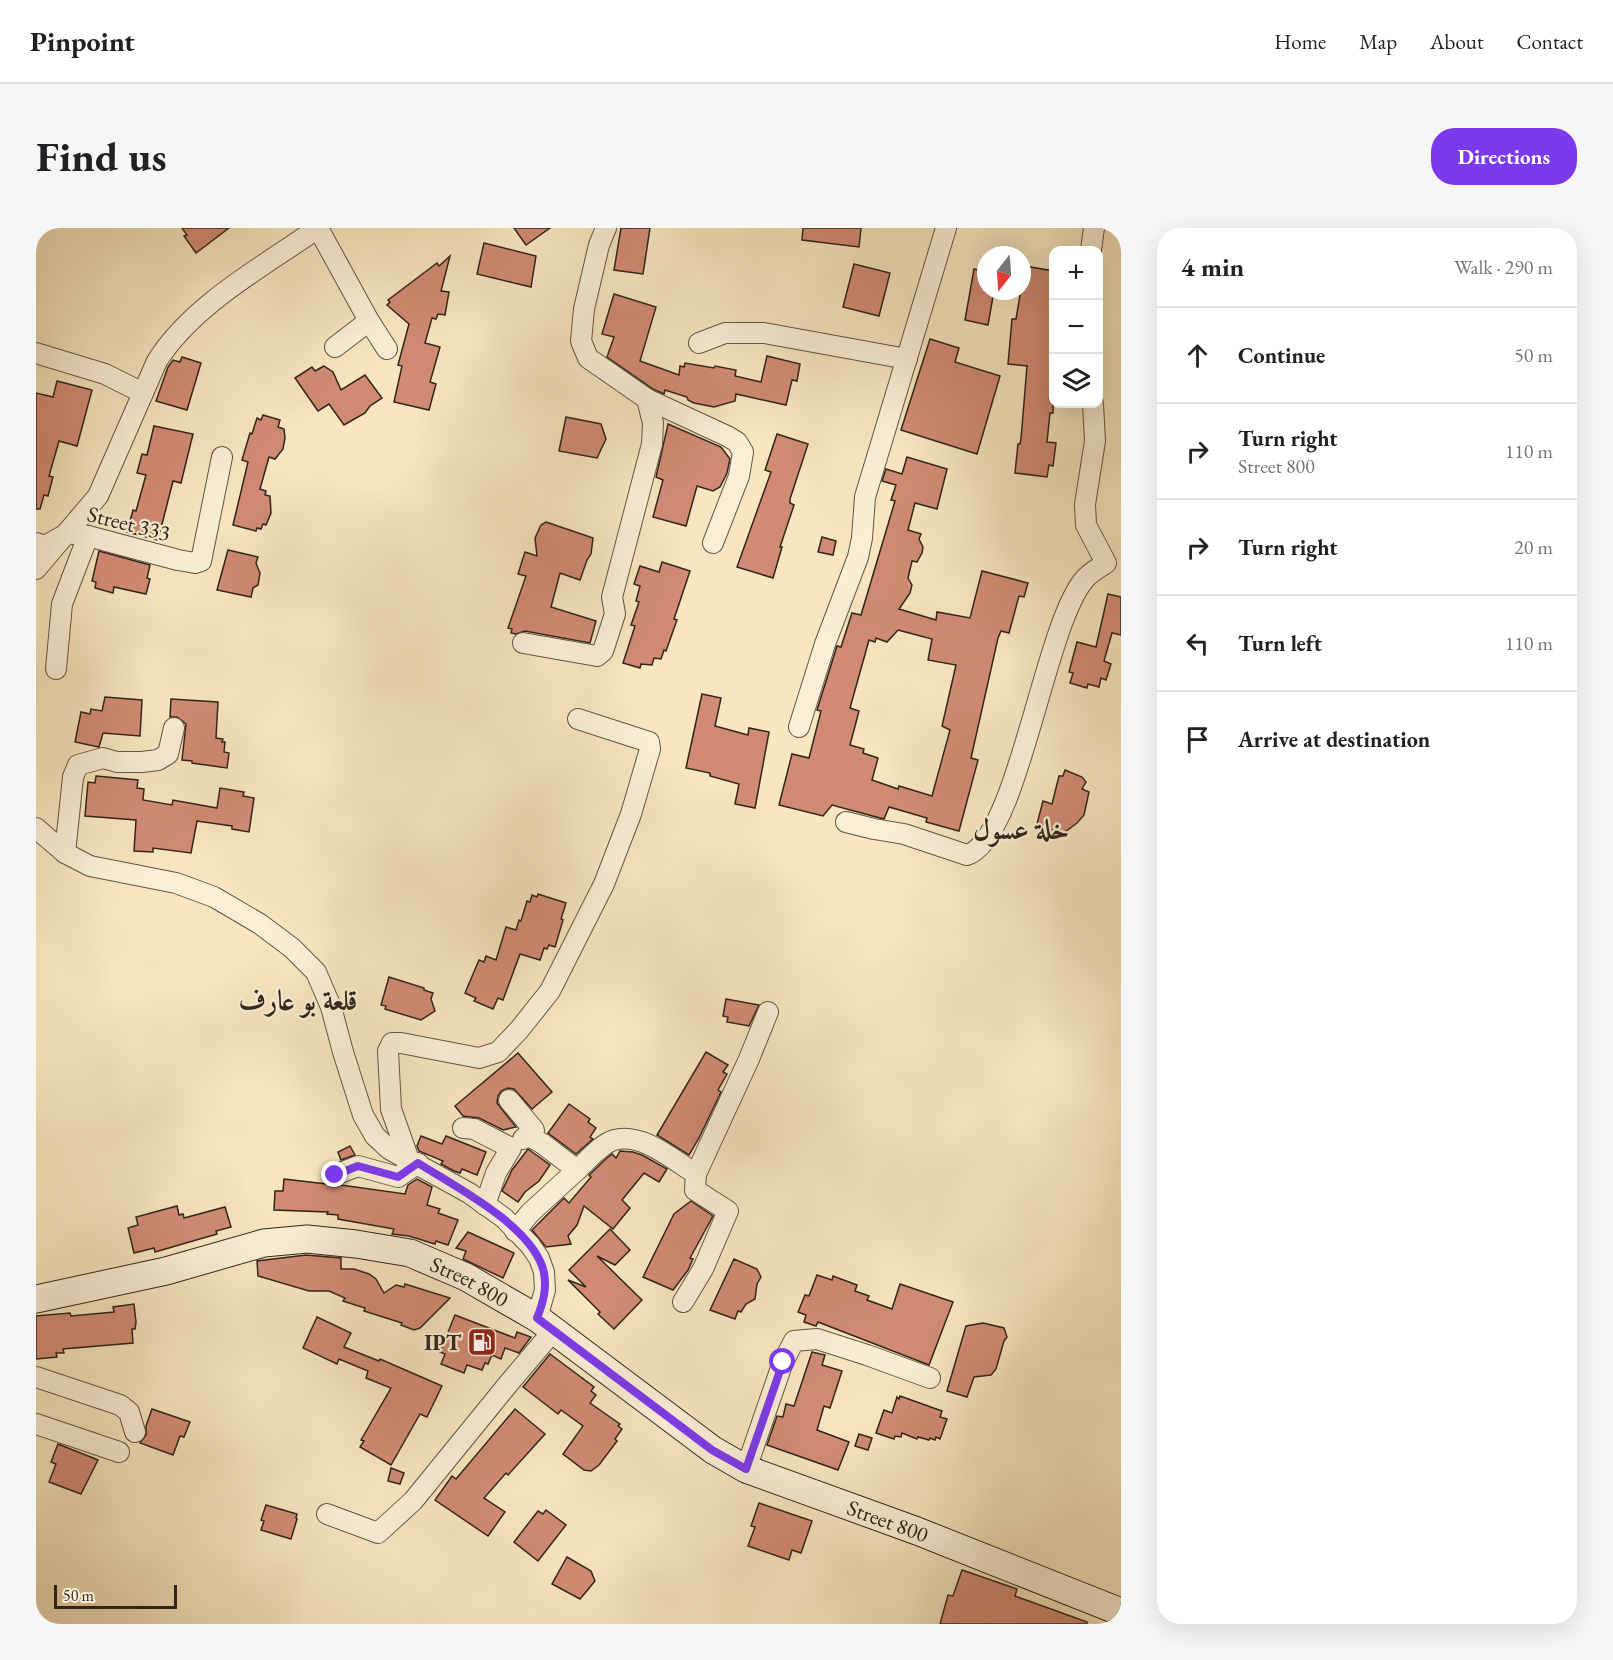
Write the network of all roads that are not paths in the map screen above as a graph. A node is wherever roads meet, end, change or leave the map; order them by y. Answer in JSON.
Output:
{"nodes":[{"id":1,"x":318,"y":228,"type":"edge"},
{"id":2,"x":606,"y":228,"type":"edge"},
{"id":3,"x":946,"y":228,"type":"edge"},
{"id":4,"x":1094,"y":228,"type":"edge"},
{"id":5,"x":1092,"y":246,"type":"edge"},
{"id":6,"x":369,"y":321,"type":"junction"},
{"id":7,"x":699,"y":343,"type":"dead end"},
{"id":8,"x":335,"y":347,"type":"dead end"},
{"id":9,"x":387,"y":349,"type":"dead end"},
{"id":10,"x":36,"y":353,"type":"edge"},
{"id":11,"x":907,"y":359,"type":"junction"},
{"id":12,"x":143,"y":393,"type":"junction"},
{"id":13,"x":646,"y":399,"type":"junction"},
{"id":14,"x":1093,"y":408,"type":"edge"},
{"id":15,"x":222,"y":457,"type":"dead end"},
{"id":16,"x":68,"y":532,"type":"junction"},
{"id":17,"x":88,"y":536,"type":"junction"},
{"id":18,"x":36,"y":543,"type":"edge"},
{"id":19,"x":713,"y":543,"type":"dead end"},
{"id":20,"x":1113,"y":564,"type":"edge"},
{"id":21,"x":36,"y":569,"type":"edge"},
{"id":22,"x":523,"y":643,"type":"dead end"},
{"id":23,"x":56,"y":669,"type":"dead end"},
{"id":24,"x":578,"y":719,"type":"dead end"},
{"id":25,"x":799,"y":727,"type":"dead end"},
{"id":26,"x":174,"y":728,"type":"dead end"},
{"id":27,"x":846,"y":822,"type":"dead end"},
{"id":28,"x":36,"y":828,"type":"edge"},
{"id":29,"x":65,"y":853,"type":"junction"},
{"id":30,"x":768,"y":1011,"type":"dead end"},
{"id":31,"x":509,"y":1100,"type":"dead end"},
{"id":32,"x":463,"y":1128,"type":"dead end"},
{"id":33,"x":528,"y":1135,"type":"junction"},
{"id":34,"x":512,"y":1148,"type":"junction"},
{"id":35,"x":413,"y":1161,"type":"junction"},
{"id":36,"x":577,"y":1170,"type":"junction"},
{"id":37,"x":696,"y":1174,"type":"junction"},
{"id":38,"x":335,"y":1175,"type":"dead end"},
{"id":39,"x":485,"y":1205,"type":"junction"},
{"id":40,"x":515,"y":1231,"type":"junction"},
{"id":41,"x":36,"y":1299,"type":"edge"},
{"id":42,"x":683,"y":1302,"type":"dead end"},
{"id":43,"x":546,"y":1324,"type":"junction"},
{"id":44,"x":36,"y":1377,"type":"edge"},
{"id":45,"x":930,"y":1378,"type":"dead end"},
{"id":46,"x":36,"y":1424,"type":"edge"},
{"id":47,"x":135,"y":1432,"type":"dead end"},
{"id":48,"x":118,"y":1452,"type":"dead end"},
{"id":49,"x":746,"y":1469,"type":"junction"},
{"id":50,"x":327,"y":1514,"type":"dead end"},
{"id":51,"x":1121,"y":1612,"type":"edge"}],
"edges":[{"from":1,"to":6,"type":"street"},
{"from":1,"to":12,"type":"street"},
{"from":2,"to":13,"type":"street"},
{"from":3,"to":11,"type":"street"},
{"from":4,"to":5,"type":"street"},
{"from":6,"to":8,"type":"street"},
{"from":6,"to":9,"type":"street"},
{"from":7,"to":11,"type":"street"},
{"from":10,"to":12,"type":"street"},
{"from":11,"to":25,"type":"street"},
{"from":12,"to":16,"type":"street"},
{"from":13,"to":19,"type":"street"},
{"from":13,"to":22,"type":"street"},
{"from":14,"to":20,"type":"street"},
{"from":15,"to":17,"type":"street","name":"Street 333"},
{"from":16,"to":17,"type":"street","name":"Street 333"},
{"from":16,"to":18,"type":"street","name":"Street 333"},
{"from":16,"to":21,"type":"street"},
{"from":17,"to":23,"type":"street"},
{"from":20,"to":27,"type":"street"},
{"from":24,"to":35,"type":"street"},
{"from":26,"to":29,"type":"street"},
{"from":28,"to":29,"type":"street"},
{"from":29,"to":35,"type":"street"},
{"from":30,"to":37,"type":"street"},
{"from":31,"to":33,"type":"street"},
{"from":32,"to":34,"type":"street"},
{"from":33,"to":34,"type":"street"},
{"from":33,"to":36,"type":"street"},
{"from":34,"to":39,"type":"street"},
{"from":35,"to":38,"type":"street"},
{"from":35,"to":39,"type":"street"},
{"from":36,"to":37,"type":"street"},
{"from":36,"to":40,"type":"street"},
{"from":37,"to":42,"type":"street"},
{"from":39,"to":40,"type":"street"},
{"from":40,"to":43,"type":"street"},
{"from":41,"to":43,"type":"main road","name":"Street 800"},
{"from":43,"to":49,"type":"main road","name":"Street 800"},
{"from":43,"to":50,"type":"street"},
{"from":44,"to":47,"type":"street"},
{"from":45,"to":49,"type":"street"},
{"from":46,"to":48,"type":"street"},
{"from":49,"to":51,"type":"main road","name":"Street 800"}]}
